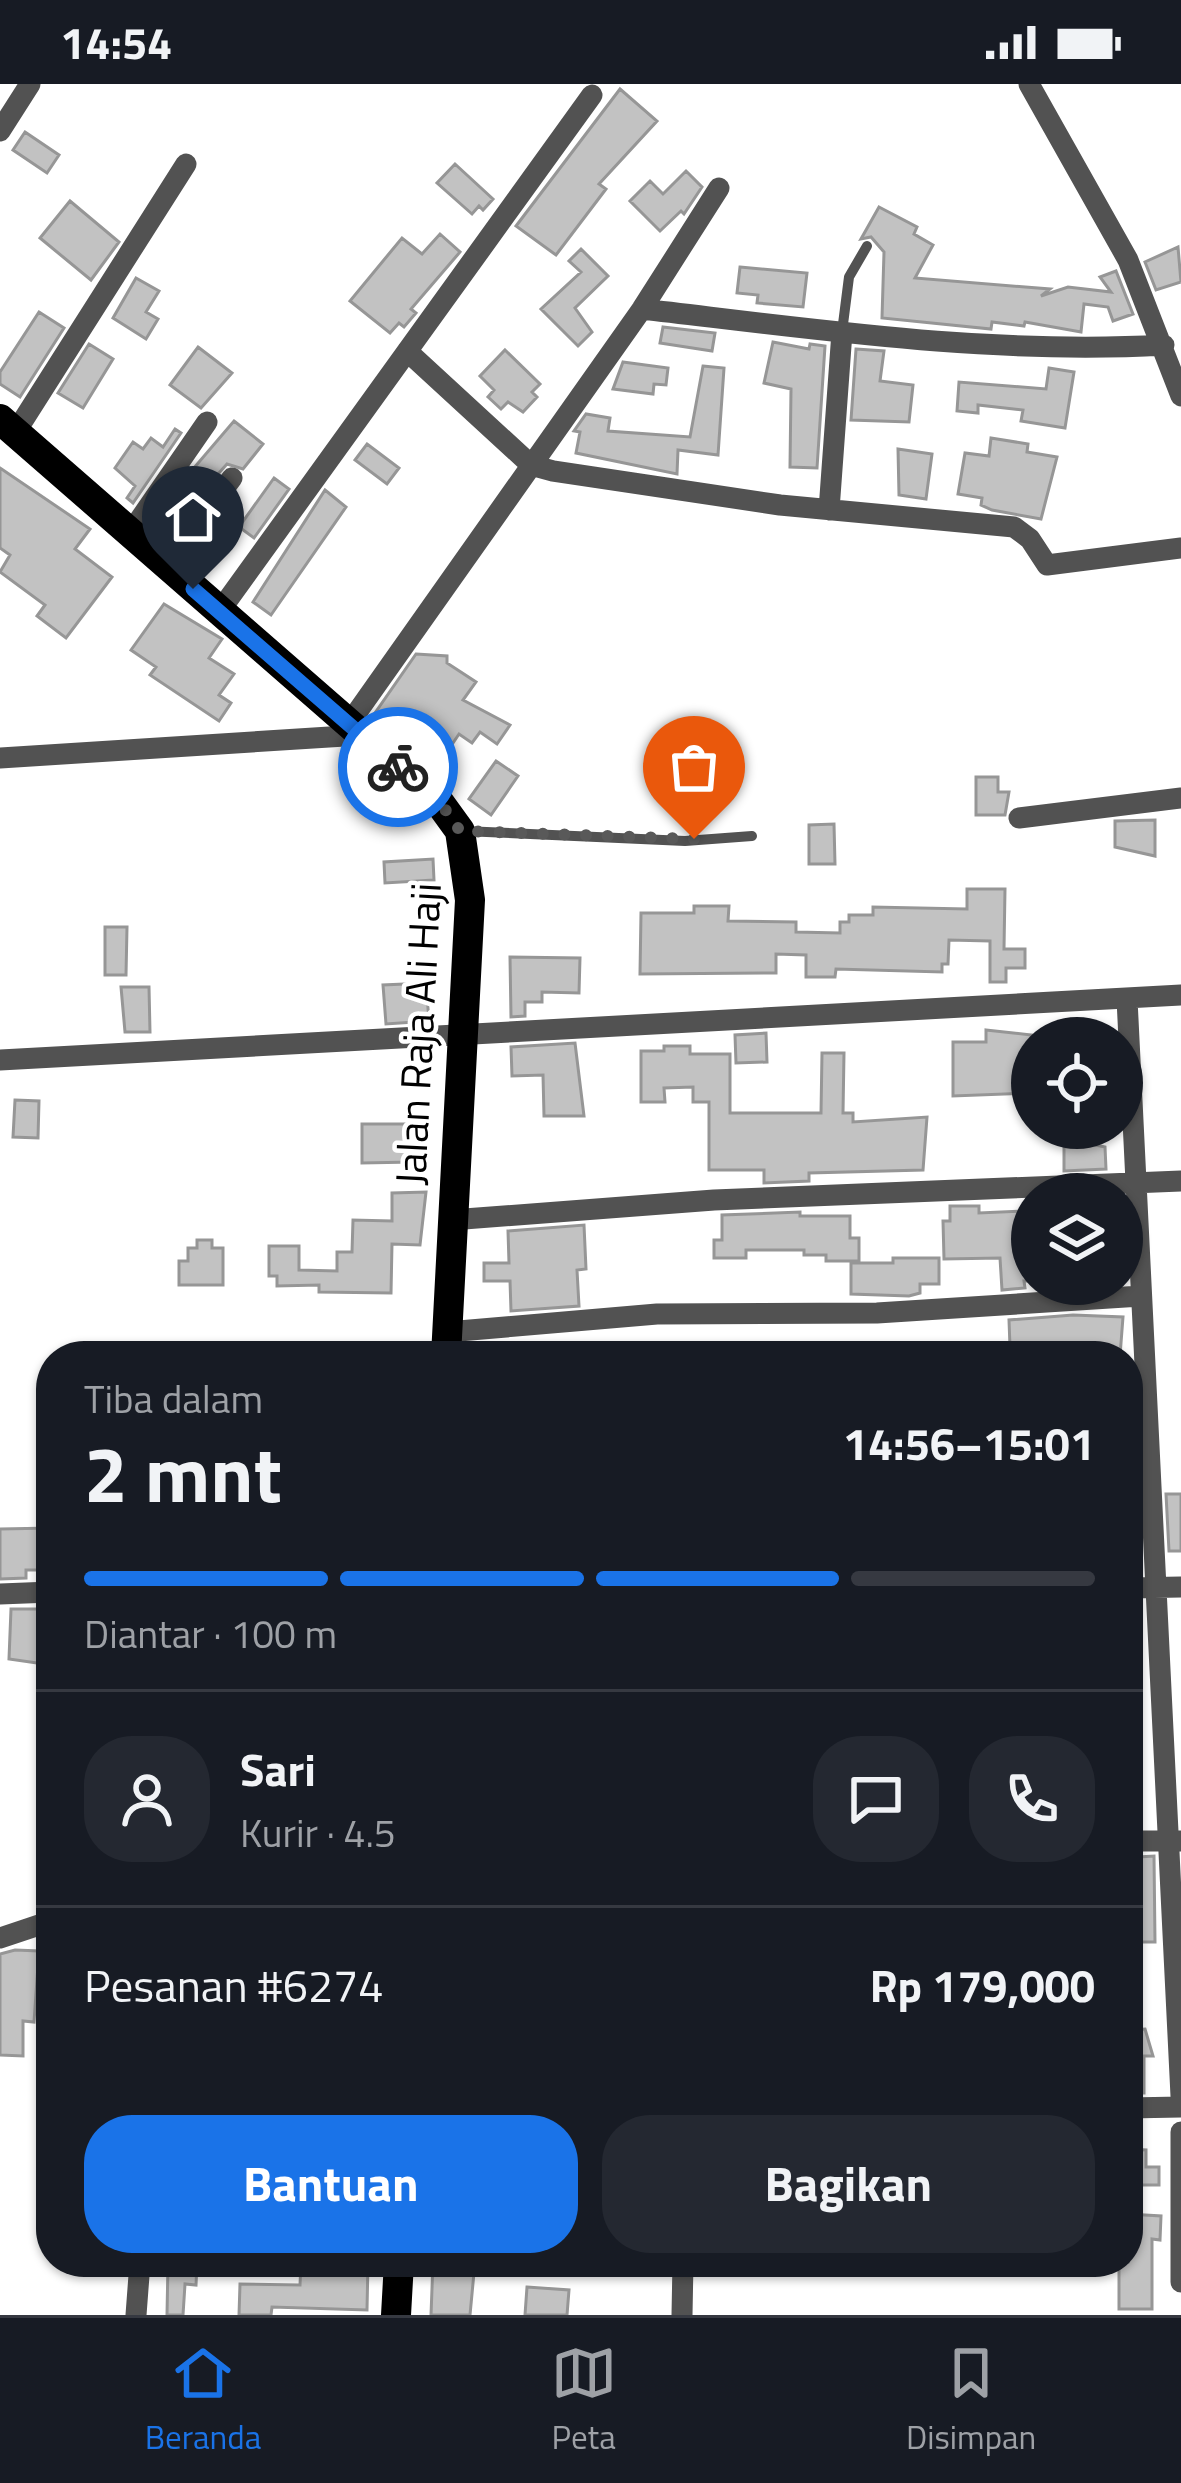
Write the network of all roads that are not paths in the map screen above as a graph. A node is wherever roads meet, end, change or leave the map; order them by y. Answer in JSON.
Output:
{"nodes":[{"id":1,"x":30,"y":84,"type":"edge"},
{"id":2,"x":1029,"y":84,"type":"edge"},
{"id":3,"x":592,"y":94,"type":"dead end"},
{"id":4,"x":0,"y":131,"type":"edge"},
{"id":5,"x":186,"y":164,"type":"dead end"},
{"id":6,"x":719,"y":188,"type":"dead end"},
{"id":7,"x":867,"y":246,"type":"dead end"},
{"id":8,"x":642,"y":309,"type":"junction"},
{"id":9,"x":842,"y":332,"type":"junction"},
{"id":10,"x":1164,"y":345,"type":"junction"},
{"id":11,"x":407,"y":351,"type":"junction"},
{"id":12,"x":1181,"y":396,"type":"edge"},
{"id":13,"x":207,"y":422,"type":"dead end"},
{"id":14,"x":8,"y":426,"type":"edge"},
{"id":15,"x":532,"y":465,"type":"junction"},
{"id":16,"x":232,"y":478,"type":"dead end"},
{"id":17,"x":829,"y":510,"type":"junction"},
{"id":18,"x":131,"y":532,"type":"junction"},
{"id":19,"x":1181,"y":548,"type":"edge"},
{"id":20,"x":167,"y":565,"type":"junction"},
{"id":21,"x":219,"y":612,"type":"junction"},
{"id":22,"x":354,"y":730,"type":"junction"},
{"id":23,"x":0,"y":758,"type":"edge"},
{"id":24,"x":1181,"y":798,"type":"edge"},
{"id":25,"x":1019,"y":818,"type":"dead end"},
{"id":26,"x":460,"y":831,"type":"junction"},
{"id":27,"x":752,"y":836,"type":"dead end"},
{"id":28,"x":1181,"y":995,"type":"edge"},
{"id":29,"x":1127,"y":999,"type":"junction"},
{"id":30,"x":466,"y":1034,"type":"junction"},
{"id":31,"x":0,"y":1060,"type":"edge"},
{"id":32,"x":1137,"y":1173,"type":"edge"},
{"id":33,"x":1181,"y":1181,"type":"edge"},
{"id":34,"x":1143,"y":1185,"type":"edge"},
{"id":35,"x":1011,"y":1190,"type":"edge"},
{"id":36,"x":451,"y":1220,"type":"junction"},
{"id":37,"x":1011,"y":1304,"type":"edge"},
{"id":38,"x":1141,"y":1305,"type":"edge"},
{"id":39,"x":447,"y":1341,"type":"edge"},
{"id":40,"x":468,"y":1341,"type":"edge"},
{"id":41,"x":1181,"y":1587,"type":"edge"},
{"id":42,"x":1143,"y":1588,"type":"edge"},
{"id":43,"x":1154,"y":1588,"type":"junction"},
{"id":44,"x":36,"y":1593,"type":"edge"},
{"id":45,"x":0,"y":1594,"type":"edge"},
{"id":46,"x":1143,"y":1841,"type":"edge"},
{"id":47,"x":1174,"y":1841,"type":"edge"},
{"id":48,"x":36,"y":1926,"type":"edge"},
{"id":49,"x":0,"y":1938,"type":"edge"},
{"id":50,"x":1181,"y":2096,"type":"edge"},
{"id":51,"x":1181,"y":2107,"type":"edge"},
{"id":52,"x":1143,"y":2108,"type":"edge"},
{"id":53,"x":1181,"y":2132,"type":"edge"},
{"id":54,"x":139,"y":2277,"type":"edge"},
{"id":55,"x":397,"y":2277,"type":"edge"},
{"id":56,"x":683,"y":2277,"type":"edge"},
{"id":57,"x":1181,"y":2282,"type":"edge"},
{"id":58,"x":136,"y":2315,"type":"edge"},
{"id":59,"x":396,"y":2315,"type":"edge"},
{"id":60,"x":682,"y":2315,"type":"edge"}],
"edges":[{"from":1,"to":4,"type":"street"},
{"from":2,"to":10,"type":"street"},
{"from":3,"to":11,"type":"street"},
{"from":5,"to":14,"type":"street"},
{"from":6,"to":8,"type":"street"},
{"from":7,"to":9,"type":"lane"},
{"from":8,"to":9,"type":"street"},
{"from":8,"to":15,"type":"street"},
{"from":9,"to":10,"type":"street"},
{"from":9,"to":17,"type":"street"},
{"from":10,"to":12,"type":"street"},
{"from":11,"to":15,"type":"street"},
{"from":11,"to":21,"type":"street"},
{"from":13,"to":18,"type":"street"},
{"from":14,"to":18,"type":"main road","name":"Jalan Raja Ali Haji"},
{"from":15,"to":17,"type":"street"},
{"from":15,"to":22,"type":"street"},
{"from":16,"to":20,"type":"street"},
{"from":17,"to":19,"type":"street"},
{"from":18,"to":20,"type":"main road","name":"Jalan Raja Ali Haji"},
{"from":20,"to":21,"type":"main road","name":"Jalan Raja Ali Haji"},
{"from":21,"to":22,"type":"main road","name":"Jalan Raja Ali Haji"},
{"from":22,"to":23,"type":"street"},
{"from":22,"to":26,"type":"main road","name":"Jalan Raja Ali Haji"},
{"from":24,"to":25,"type":"street"},
{"from":26,"to":27,"type":"lane"},
{"from":26,"to":30,"type":"main road","name":"Jalan Raja Ali Haji"},
{"from":28,"to":29,"type":"street"},
{"from":29,"to":30,"type":"street"},
{"from":29,"to":32,"type":"street"},
{"from":30,"to":31,"type":"street"},
{"from":30,"to":36,"type":"main road","name":"Jalan Raja Ali Haji"},
{"from":33,"to":34,"type":"street"},
{"from":35,"to":36,"type":"street"},
{"from":36,"to":39,"type":"main road","name":"Jalan Raja Ali Haji"},
{"from":37,"to":40,"type":"street"},
{"from":38,"to":43,"type":"street"},
{"from":41,"to":43,"type":"street"},
{"from":42,"to":43,"type":"street"},
{"from":43,"to":47,"type":"street"},
{"from":44,"to":45,"type":"street"},
{"from":46,"to":47,"type":"street"},
{"from":47,"to":50,"type":"street"},
{"from":48,"to":49,"type":"street"},
{"from":51,"to":52,"type":"street"},
{"from":53,"to":57,"type":"street"},
{"from":54,"to":58,"type":"street"},
{"from":55,"to":59,"type":"main road"},
{"from":56,"to":60,"type":"street"}]}
